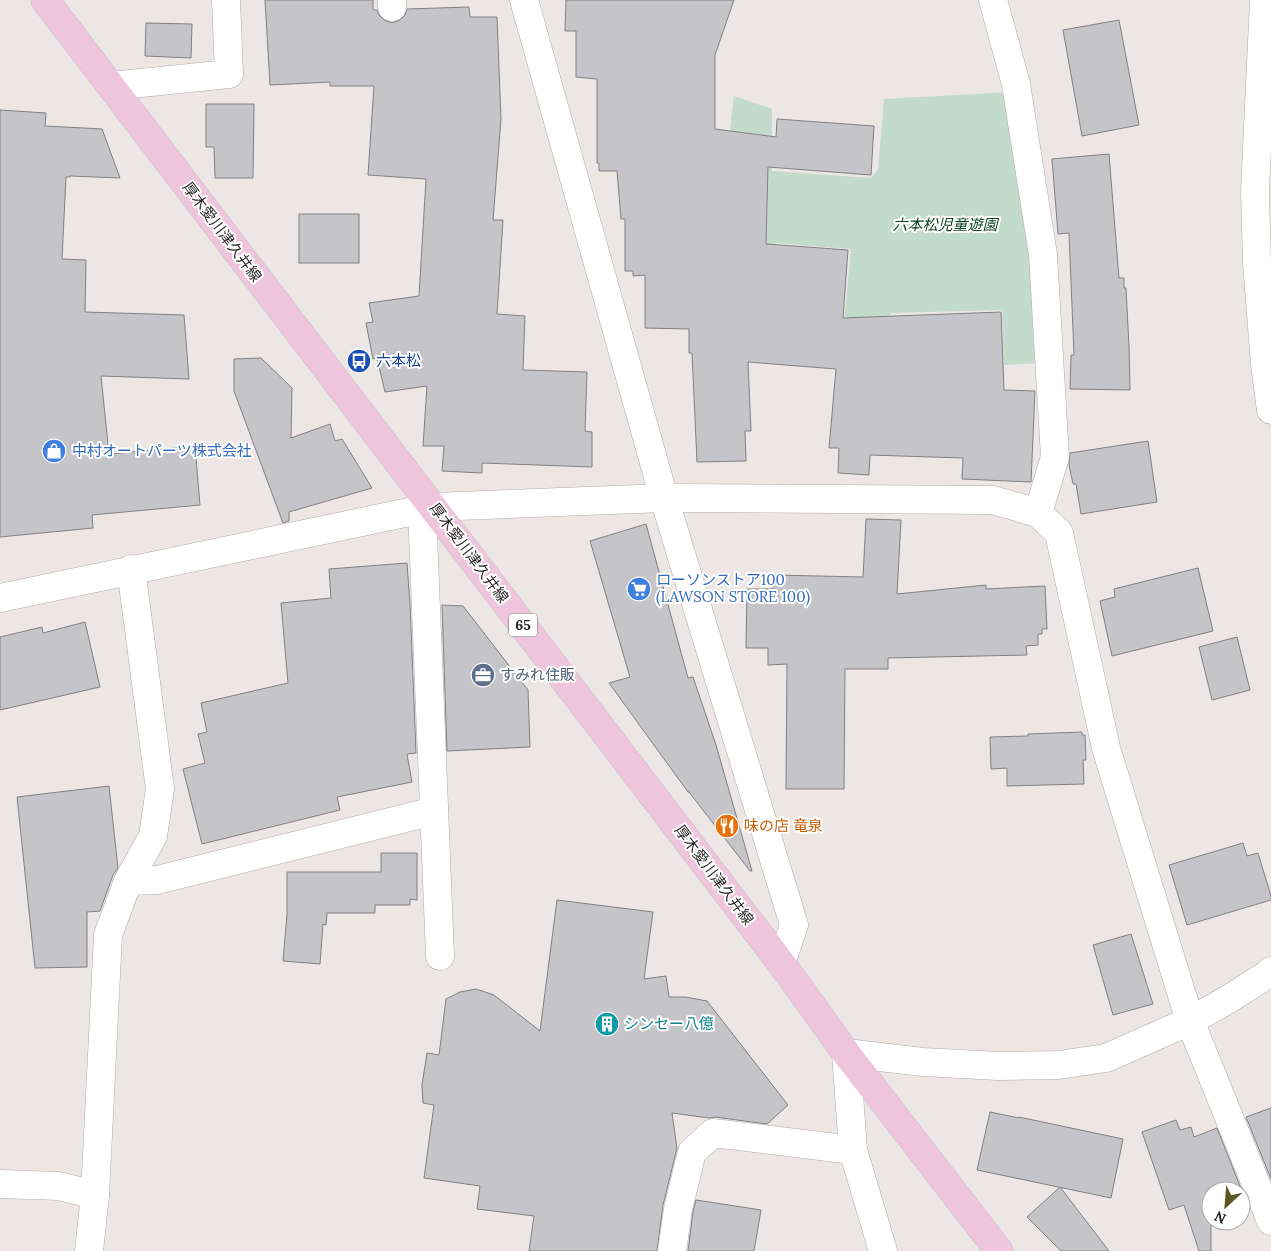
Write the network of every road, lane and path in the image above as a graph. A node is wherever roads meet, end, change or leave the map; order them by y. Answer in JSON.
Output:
{"nodes":[{"id":1,"x":45,"y":0,"type":"edge"},
{"id":2,"x":226,"y":0,"type":"edge"},
{"id":3,"x":524,"y":0,"type":"edge"},
{"id":4,"x":993,"y":0,"type":"edge"},
{"id":5,"x":1264,"y":0,"type":"edge"},
{"id":6,"x":111,"y":86,"type":"junction"},
{"id":7,"x":1271,"y":410,"type":"edge"},
{"id":8,"x":664,"y":498,"type":"junction"},
{"id":9,"x":427,"y":508,"type":"junction"},
{"id":10,"x":1038,"y":513,"type":"junction"},
{"id":11,"x":131,"y":569,"type":"junction"},
{"id":12,"x":0,"y":598,"type":"edge"},
{"id":13,"x":434,"y":811,"type":"junction"},
{"id":14,"x":128,"y":881,"type":"junction"},
{"id":15,"x":440,"y":956,"type":"dead end"},
{"id":16,"x":782,"y":963,"type":"junction"},
{"id":17,"x":1271,"y":971,"type":"edge"},
{"id":18,"x":1190,"y":1021,"type":"junction"},
{"id":19,"x":846,"y":1053,"type":"junction"},
{"id":20,"x":853,"y":1150,"type":"junction"},
{"id":21,"x":0,"y":1184,"type":"edge"},
{"id":22,"x":95,"y":1195,"type":"junction"},
{"id":23,"x":1271,"y":1221,"type":"edge"},
{"id":24,"x":89,"y":1251,"type":"edge"},
{"id":25,"x":672,"y":1251,"type":"edge"},
{"id":26,"x":883,"y":1251,"type":"edge"},
{"id":27,"x":999,"y":1251,"type":"edge"}],
"edges":[{"from":1,"to":6,"type":"main road","name":"厚木愛川津久井線","number":"65"},
{"from":2,"to":6,"type":"street"},
{"from":3,"to":8,"type":"street"},
{"from":4,"to":10,"type":"street"},
{"from":5,"to":7,"type":"street"},
{"from":6,"to":9,"type":"main road","name":"厚木愛川津久井線","number":"65"},
{"from":8,"to":9,"type":"street"},
{"from":8,"to":10,"type":"street"},
{"from":8,"to":16,"type":"street"},
{"from":9,"to":11,"type":"street"},
{"from":9,"to":13,"type":"street"},
{"from":9,"to":16,"type":"main road","name":"厚木愛川津久井線","number":"65"},
{"from":10,"to":18,"type":"street"},
{"from":11,"to":12,"type":"street"},
{"from":11,"to":14,"type":"street"},
{"from":13,"to":14,"type":"street"},
{"from":13,"to":15,"type":"street"},
{"from":14,"to":22,"type":"street"},
{"from":16,"to":19,"type":"main road","name":"厚木愛川津久井線","number":"65"},
{"from":17,"to":18,"type":"street"},
{"from":18,"to":19,"type":"street"},
{"from":18,"to":23,"type":"street"},
{"from":19,"to":20,"type":"street"},
{"from":19,"to":27,"type":"main road","name":"厚木愛川津久井線","number":"65"},
{"from":20,"to":25,"type":"street"},
{"from":20,"to":26,"type":"street"},
{"from":21,"to":22,"type":"street"},
{"from":22,"to":24,"type":"street"}]}
